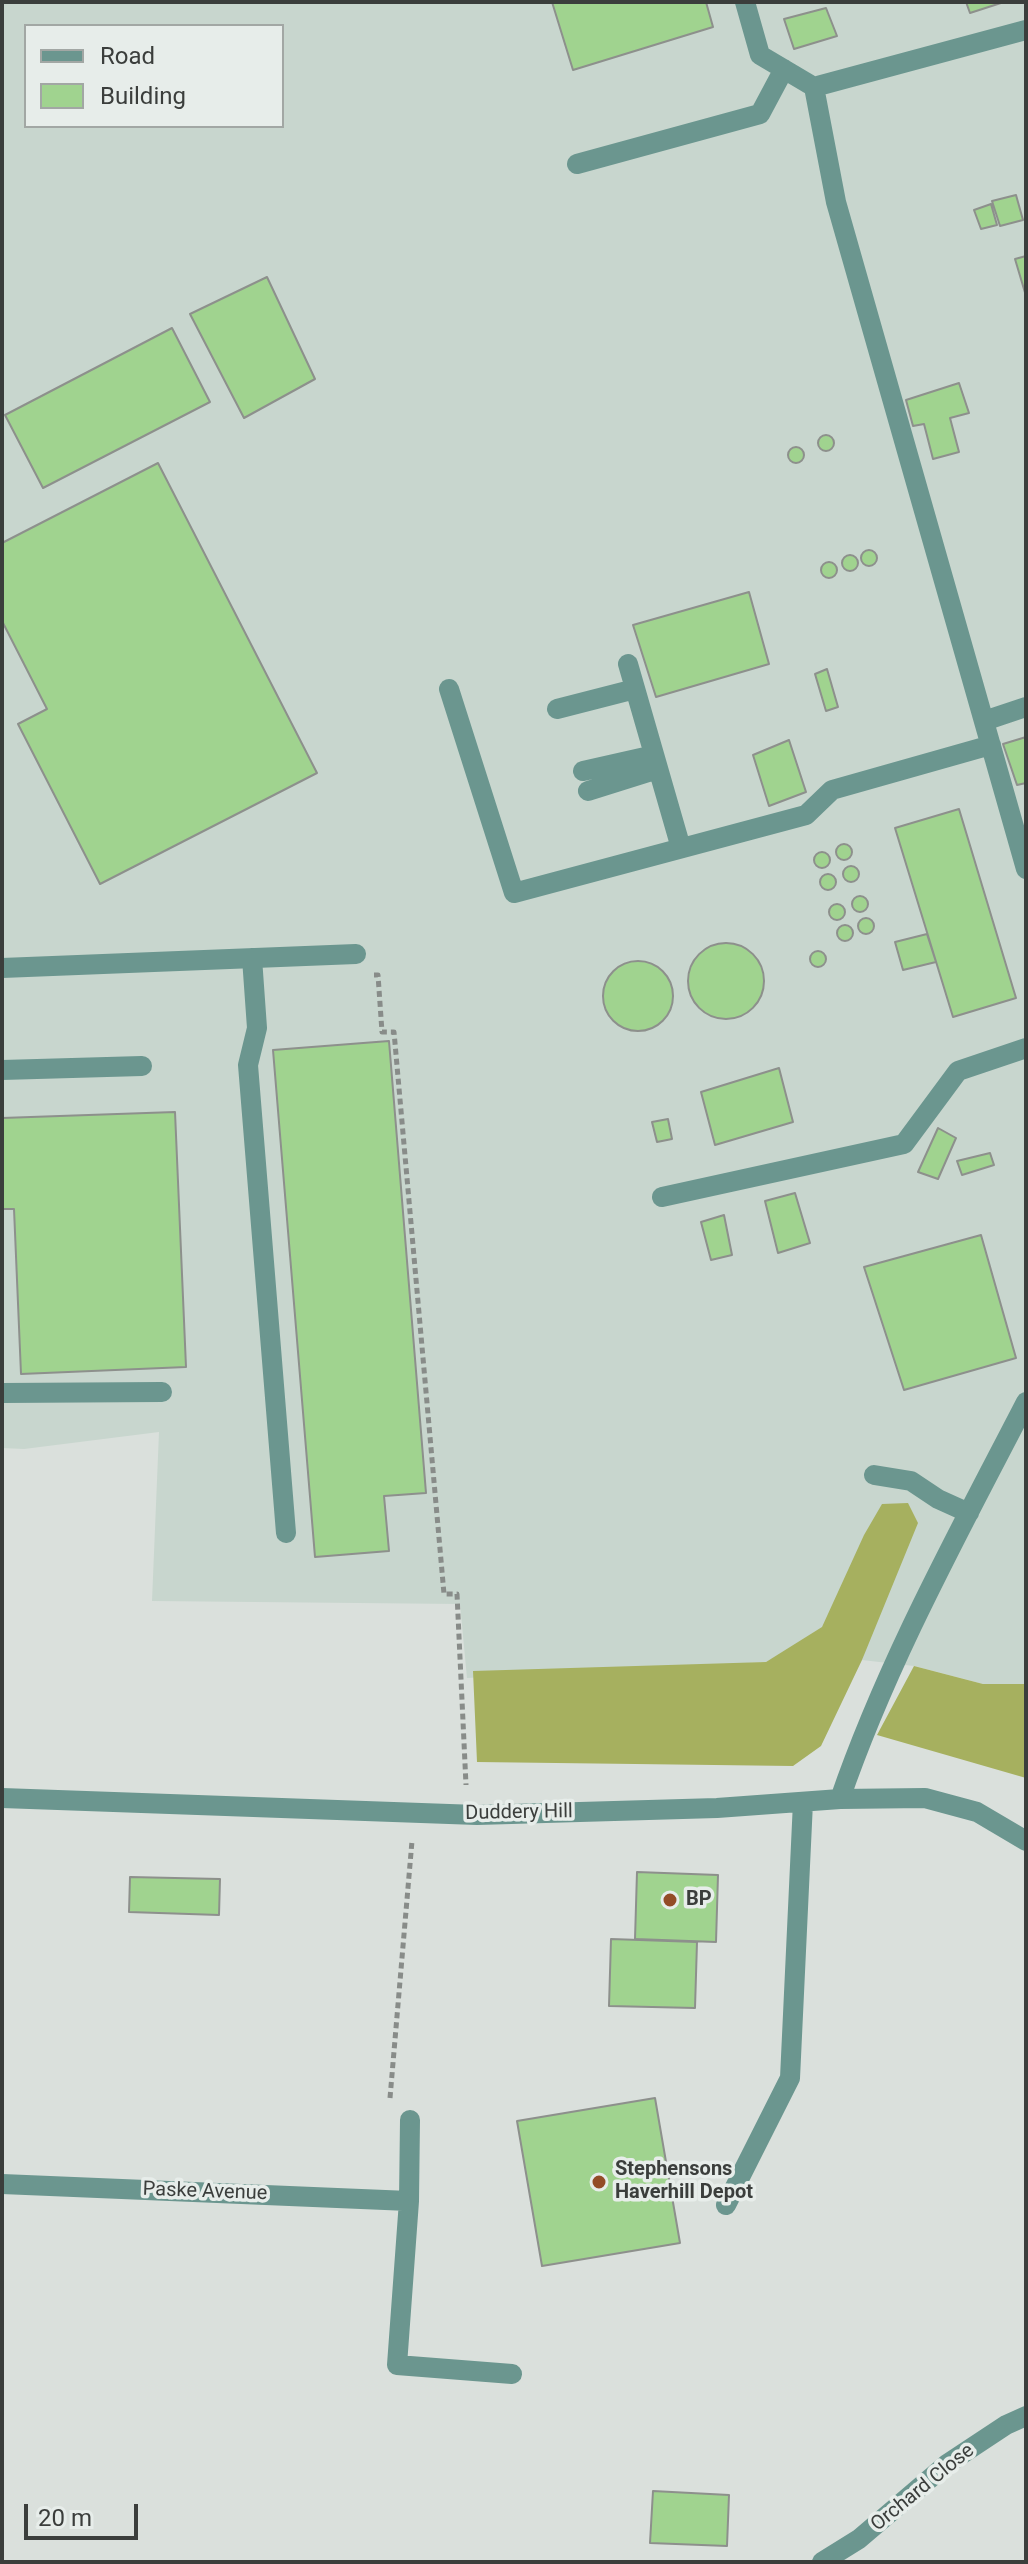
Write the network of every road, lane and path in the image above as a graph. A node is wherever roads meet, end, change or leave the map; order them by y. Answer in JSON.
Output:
{"nodes":[{"id":1,"x":745,"y":2,"type":"edge"},
{"id":2,"x":1026,"y":30,"type":"edge"},
{"id":3,"x":784,"y":69,"type":"junction"},
{"id":4,"x":814,"y":87,"type":"junction"},
{"id":5,"x":577,"y":164,"type":"dead end"},
{"id":6,"x":628,"y":664,"type":"dead end"},
{"id":7,"x":449,"y":689,"type":"dead end"},
{"id":8,"x":635,"y":689,"type":"junction"},
{"id":9,"x":1026,"y":707,"type":"edge"},
{"id":10,"x":557,"y":709,"type":"dead end"},
{"id":11,"x":984,"y":721,"type":"junction"},
{"id":12,"x":991,"y":745,"type":"junction"},
{"id":13,"x":656,"y":762,"type":"junction"},
{"id":14,"x":585,"y":781,"type":"dead end"},
{"id":15,"x":681,"y":848,"type":"junction"},
{"id":16,"x":1026,"y":869,"type":"edge"},
{"id":17,"x":356,"y":954,"type":"dead end"},
{"id":18,"x":252,"y":958,"type":"junction"},
{"id":19,"x":2,"y":968,"type":"edge"},
{"id":20,"x":369,"y":975,"type":"dead end"},
{"id":21,"x":1026,"y":1048,"type":"edge"},
{"id":22,"x":142,"y":1066,"type":"dead end"},
{"id":23,"x":2,"y":1070,"type":"edge"},
{"id":24,"x":662,"y":1197,"type":"dead end"},
{"id":25,"x":162,"y":1392,"type":"dead end"},
{"id":26,"x":2,"y":1393,"type":"edge"},
{"id":27,"x":1026,"y":1402,"type":"edge"},
{"id":28,"x":874,"y":1475,"type":"dead end"},
{"id":29,"x":969,"y":1513,"type":"junction"},
{"id":30,"x":286,"y":1533,"type":"dead end"},
{"id":31,"x":2,"y":1798,"type":"edge"},
{"id":32,"x":840,"y":1799,"type":"junction"},
{"id":33,"x":803,"y":1802,"type":"junction"},
{"id":34,"x":414,"y":1812,"type":"junction"},
{"id":35,"x":467,"y":1814,"type":"junction"},
{"id":36,"x":1026,"y":1841,"type":"edge"},
{"id":37,"x":410,"y":2120,"type":"joint"},
{"id":38,"x":2,"y":2184,"type":"edge"},
{"id":39,"x":409,"y":2201,"type":"junction"},
{"id":40,"x":726,"y":2205,"type":"dead end"},
{"id":41,"x":512,"y":2374,"type":"dead end"},
{"id":42,"x":1026,"y":2416,"type":"edge"},
{"id":43,"x":822,"y":2562,"type":"edge"}],
"edges":[{"from":1,"to":3,"type":"street"},
{"from":2,"to":4,"type":"street"},
{"from":3,"to":4,"type":"street"},
{"from":3,"to":5,"type":"street"},
{"from":4,"to":11,"type":"street"},
{"from":6,"to":8,"type":"street"},
{"from":7,"to":15,"type":"street"},
{"from":8,"to":10,"type":"street"},
{"from":8,"to":13,"type":"street"},
{"from":9,"to":11,"type":"street"},
{"from":11,"to":12,"type":"street"},
{"from":12,"to":15,"type":"street"},
{"from":12,"to":16,"type":"street"},
{"from":13,"to":14,"type":"street"},
{"from":13,"to":15,"type":"street"},
{"from":17,"to":18,"type":"street"},
{"from":18,"to":19,"type":"street"},
{"from":18,"to":30,"type":"street"},
{"from":20,"to":35,"type":"path"},
{"from":21,"to":24,"type":"street"},
{"from":22,"to":23,"type":"street"},
{"from":25,"to":26,"type":"street"},
{"from":27,"to":29,"type":"street"},
{"from":28,"to":29,"type":"street"},
{"from":29,"to":32,"type":"street"},
{"from":31,"to":34,"type":"street","name":"Duddery Hill"},
{"from":32,"to":33,"type":"street","name":"Duddery Hill"},
{"from":32,"to":36,"type":"street","name":"Duddery Hill"},
{"from":33,"to":35,"type":"street","name":"Duddery Hill"},
{"from":33,"to":40,"type":"street"},
{"from":34,"to":35,"type":"street","name":"Duddery Hill"},
{"from":34,"to":37,"type":"path"},
{"from":37,"to":39,"type":"street"},
{"from":38,"to":39,"type":"street","name":"Paske Avenue"},
{"from":39,"to":41,"type":"street"},
{"from":42,"to":43,"type":"street","name":"Orchard Close"}]}
